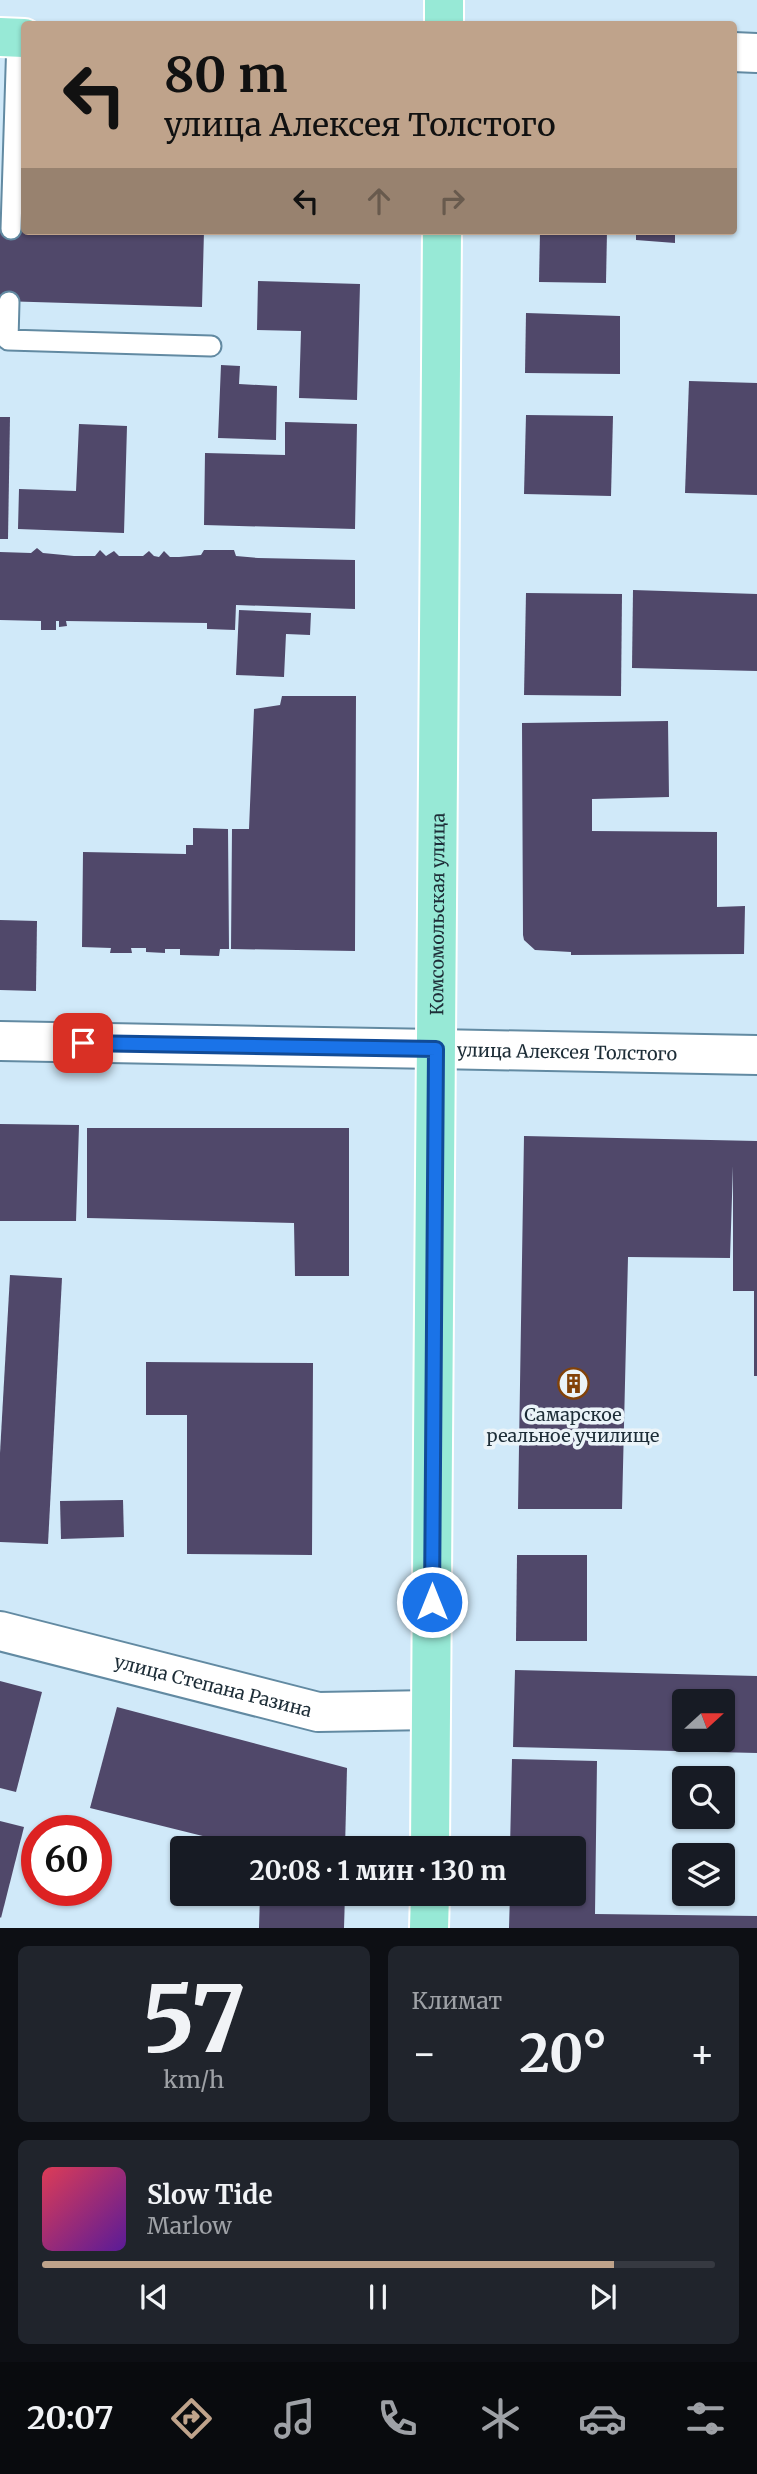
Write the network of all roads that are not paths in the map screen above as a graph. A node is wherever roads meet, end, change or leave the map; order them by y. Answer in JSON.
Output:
{"nodes":[{"id":1,"x":444,"y":0,"type":"edge"},
{"id":2,"x":444,"y":21,"type":"edge"},
{"id":3,"x":14,"y":38,"type":"edge"},
{"id":4,"x":737,"y":52,"type":"edge"},
{"id":5,"x":757,"y":53,"type":"edge"},
{"id":6,"x":11,"y":229,"type":"dead end"},
{"id":7,"x":442,"y":235,"type":"edge"},
{"id":8,"x":9,"y":302,"type":"dead end"},
{"id":9,"x":211,"y":346,"type":"dead end"},
{"id":10,"x":0,"y":1041,"type":"edge"},
{"id":11,"x":436,"y":1049,"type":"junction"},
{"id":12,"x":757,"y":1055,"type":"edge"},
{"id":13,"x":0,"y":1631,"type":"edge"},
{"id":14,"x":431,"y":1710,"type":"junction"},
{"id":15,"x":430,"y":1836,"type":"edge"},
{"id":16,"x":430,"y":1906,"type":"edge"},
{"id":17,"x":429,"y":1928,"type":"edge"}],
"edges":[{"from":1,"to":2,"type":"main road"},
{"from":3,"to":6,"type":"lane"},
{"from":4,"to":5,"type":"main road"},
{"from":7,"to":11,"type":"main road","name":"Комсомольская улица"},
{"from":8,"to":9,"type":"lane"},
{"from":10,"to":11,"type":"main road","name":"улица Алексея Толстого"},
{"from":11,"to":12,"type":"main road","name":"улица Алексея Толстого"},
{"from":11,"to":14,"type":"main road","name":"Комсомольская улица"},
{"from":13,"to":14,"type":"main road","name":"улица Степана Разина"},
{"from":14,"to":15,"type":"main road","name":"Комсомольская улица"},
{"from":16,"to":17,"type":"main road"}]}
